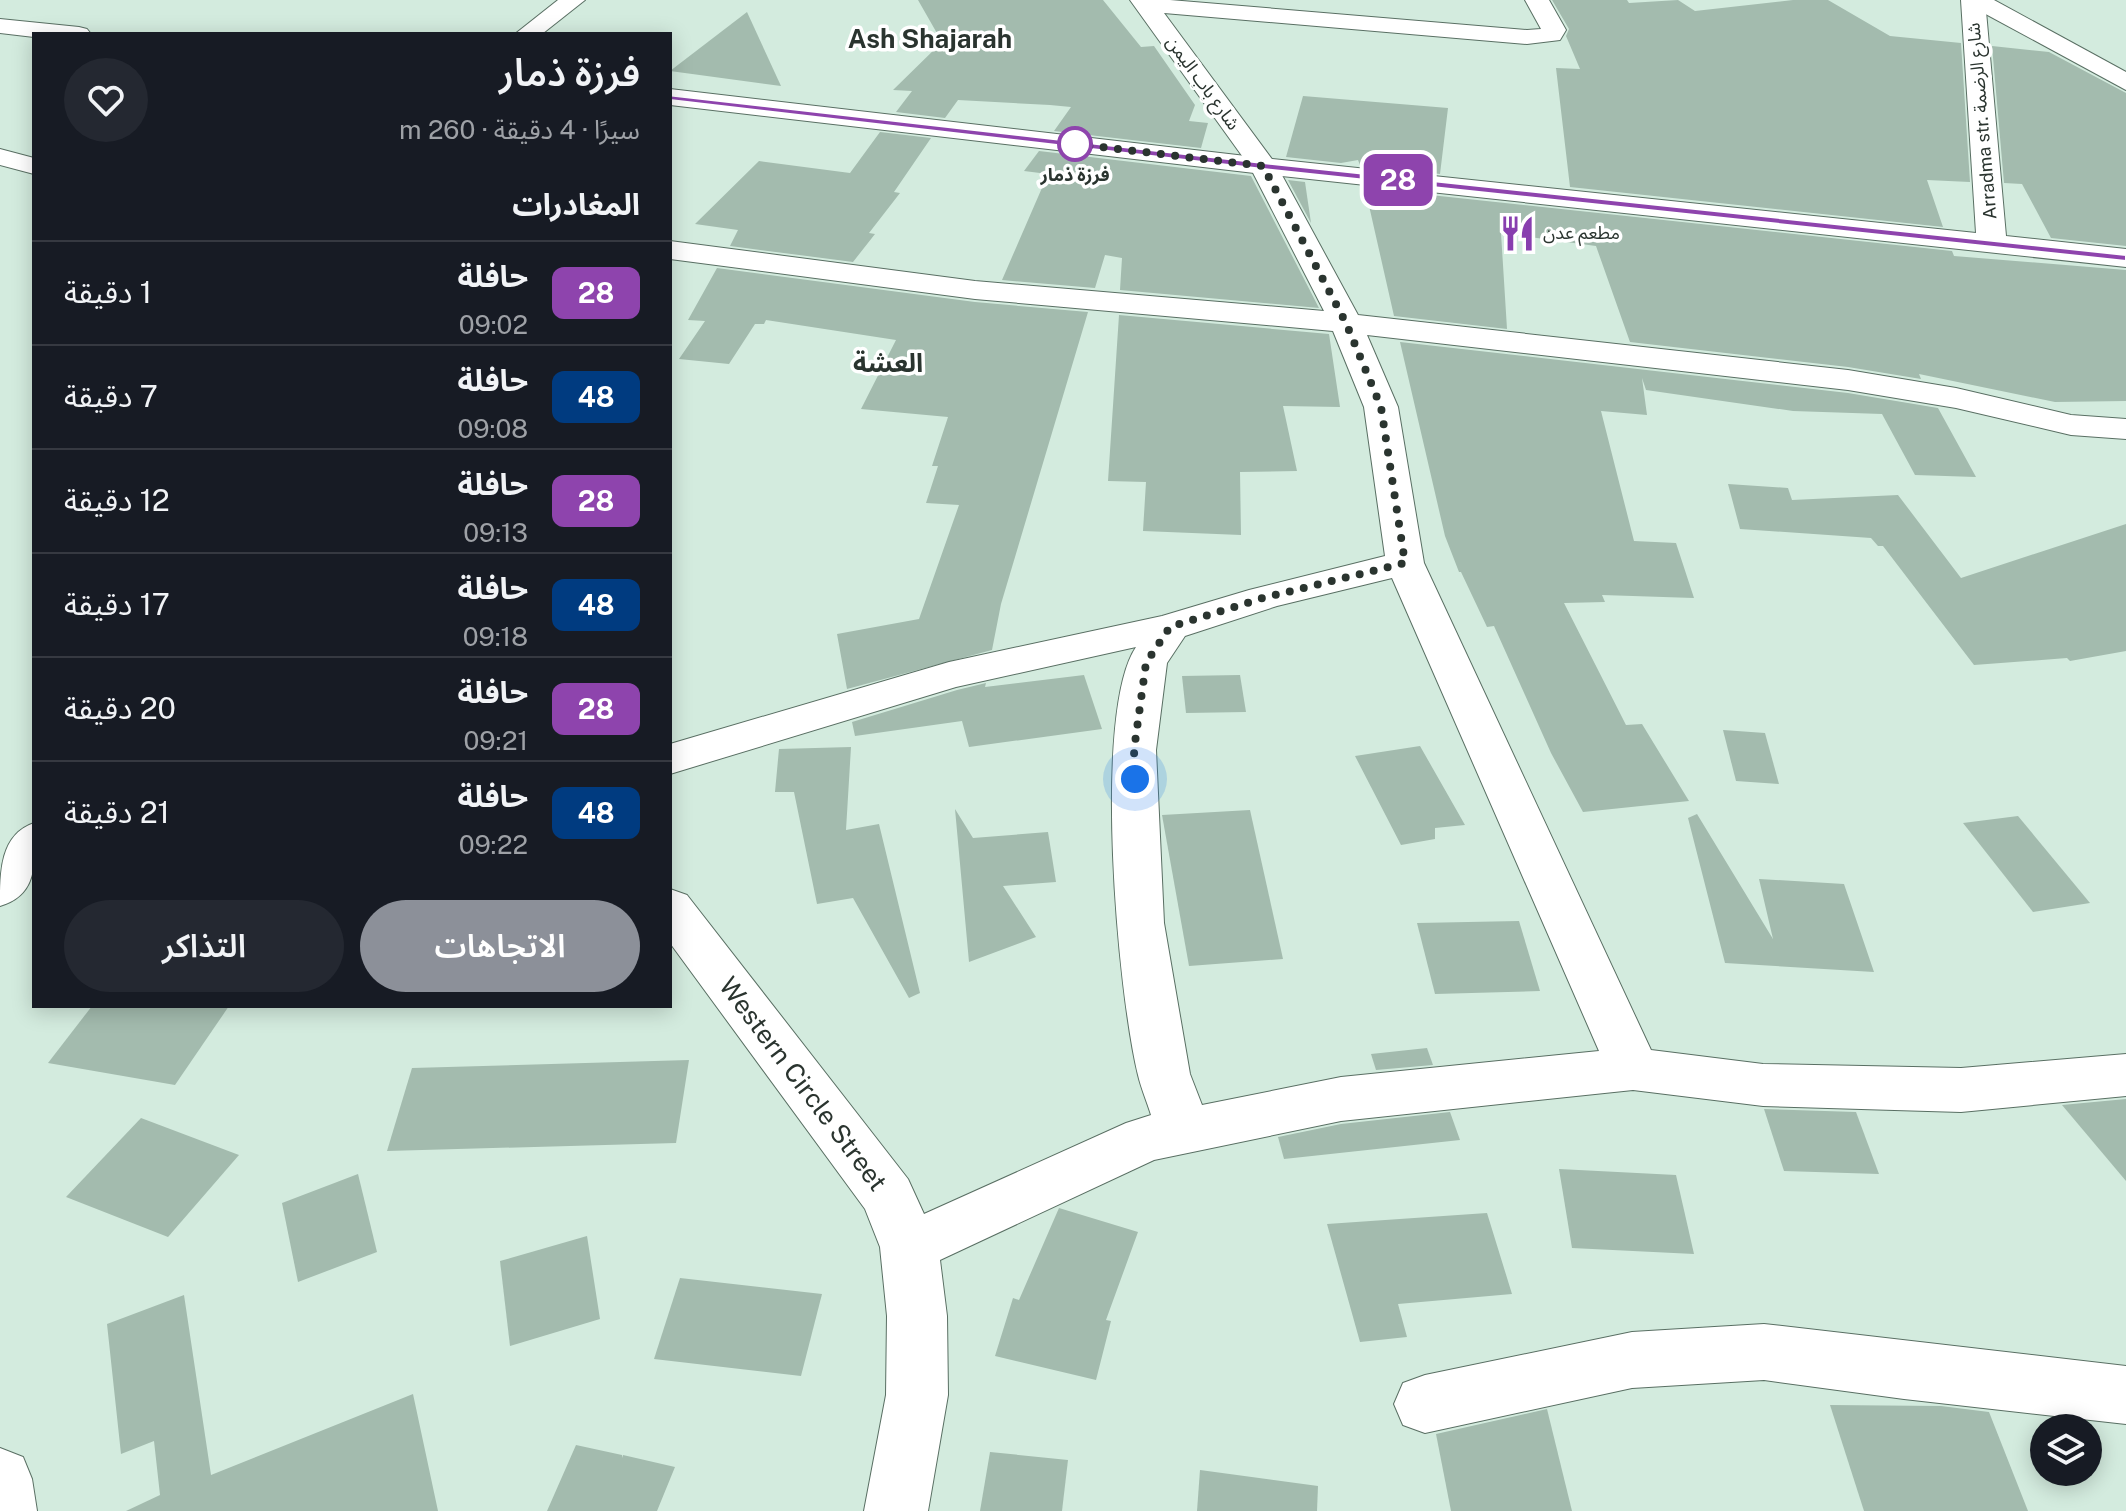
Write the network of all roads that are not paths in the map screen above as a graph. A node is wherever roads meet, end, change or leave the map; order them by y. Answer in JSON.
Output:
{"nodes":[{"id":1,"x":573,"y":0,"type":"edge"},
{"id":2,"x":1537,"y":0,"type":"edge"},
{"id":3,"x":1975,"y":0,"type":"edge"},
{"id":4,"x":1145,"y":3,"type":"edge"},
{"id":5,"x":0,"y":26,"type":"edge"},
{"id":6,"x":59,"y":32,"type":"edge"},
{"id":7,"x":530,"y":32,"type":"edge"},
{"id":8,"x":2126,"y":82,"type":"edge"},
{"id":9,"x":672,"y":97,"type":"edge"},
{"id":10,"x":0,"y":157,"type":"edge"},
{"id":11,"x":32,"y":165,"type":"edge"},
{"id":12,"x":1263,"y":166,"type":"junction"},
{"id":13,"x":1992,"y":243,"type":"junction"},
{"id":14,"x":672,"y":250,"type":"edge"},
{"id":15,"x":2126,"y":258,"type":"edge"},
{"id":16,"x":1346,"y":323,"type":"junction"},
{"id":17,"x":2126,"y":429,"type":"edge"},
{"id":18,"x":1405,"y":563,"type":"junction"},
{"id":19,"x":1170,"y":627,"type":"junction"},
{"id":20,"x":672,"y":758,"type":"edge"},
{"id":21,"x":32,"y":842,"type":"edge"},
{"id":22,"x":0,"y":889,"type":"edge"},
{"id":23,"x":672,"y":910,"type":"edge"},
{"id":24,"x":1633,"y":1069,"type":"junction"},
{"id":25,"x":2126,"y":1075,"type":"edge"},
{"id":26,"x":1184,"y":1131,"type":"junction"},
{"id":27,"x":909,"y":1247,"type":"junction"},
{"id":28,"x":2126,"y":1395,"type":"edge"},
{"id":29,"x":1425,"y":1404,"type":"dead end"},
{"id":30,"x":0,"y":1479,"type":"edge"},
{"id":31,"x":5,"y":1511,"type":"edge"},
{"id":32,"x":896,"y":1511,"type":"edge"}],
"edges":[{"from":1,"to":7,"type":"street"},
{"from":2,"to":4,"type":"street"},
{"from":3,"to":8,"type":"street"},
{"from":3,"to":13,"type":"street","name":"Arradma str. شارع الرضمة"},
{"from":4,"to":12,"type":"street","name":"شارع باب اليمن"},
{"from":5,"to":6,"type":"street"},
{"from":9,"to":12,"type":"street"},
{"from":10,"to":11,"type":"street"},
{"from":12,"to":13,"type":"street"},
{"from":12,"to":16,"type":"street","name":"شارع باب اليمن"},
{"from":13,"to":15,"type":"street"},
{"from":14,"to":16,"type":"street"},
{"from":16,"to":17,"type":"street"},
{"from":16,"to":18,"type":"street","name":"شارع باب اليمن"},
{"from":18,"to":19,"type":"street"},
{"from":18,"to":24,"type":"street","name":"شارع باب اليمن"},
{"from":19,"to":20,"type":"street"},
{"from":19,"to":26,"type":"street"},
{"from":21,"to":22,"type":"street"},
{"from":23,"to":27,"type":"street","name":"Western Circle Street"},
{"from":24,"to":25,"type":"street"},
{"from":24,"to":26,"type":"street"},
{"from":26,"to":27,"type":"street"},
{"from":27,"to":32,"type":"street","name":"Western Circle Street"},
{"from":28,"to":29,"type":"street"},
{"from":30,"to":31,"type":"street"}]}
